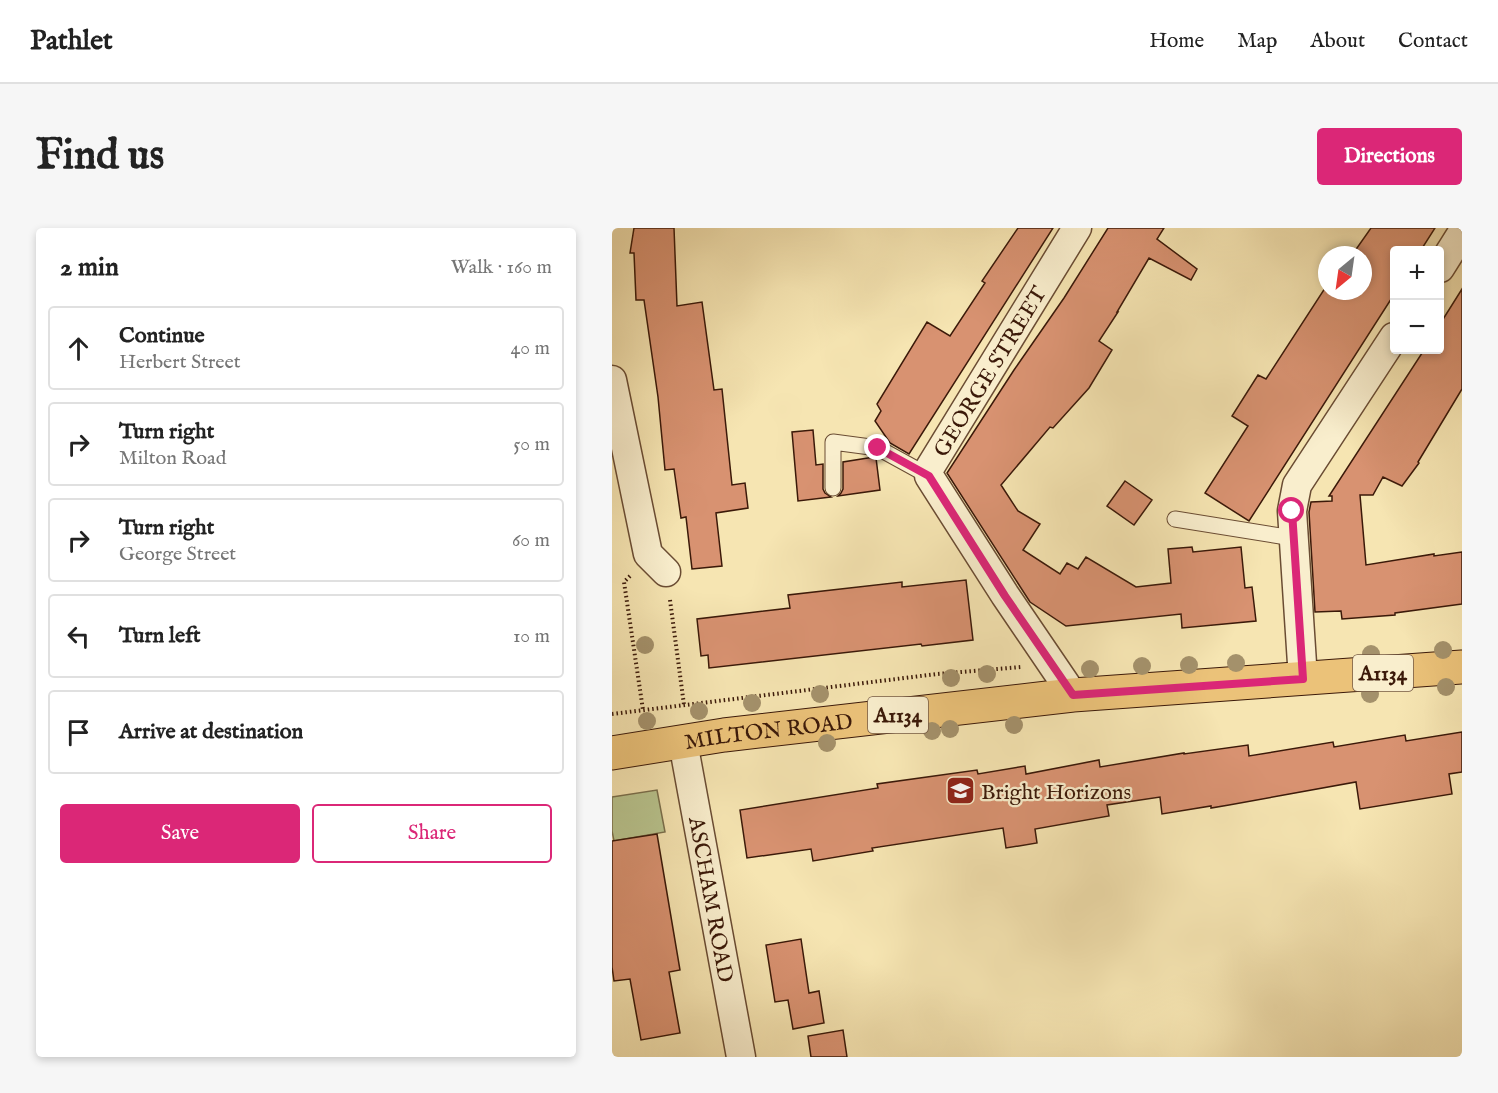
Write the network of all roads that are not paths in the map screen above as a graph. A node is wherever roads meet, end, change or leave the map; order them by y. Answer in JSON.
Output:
{"nodes":[{"id":1,"x":1077,"y":228,"type":"edge"},
{"id":2,"x":1462,"y":234,"type":"edge"},
{"id":3,"x":1444,"y":262,"type":"edge"},
{"id":4,"x":1390,"y":345,"type":"edge"},
{"id":5,"x":612,"y":380,"type":"edge"},
{"id":6,"x":929,"y":476,"type":"junction"},
{"id":7,"x":833,"y":488,"type":"dead end"},
{"id":8,"x":1175,"y":519,"type":"dead end"},
{"id":9,"x":1293,"y":538,"type":"junction"},
{"id":10,"x":657,"y":563,"type":"road end"},
{"id":11,"x":1462,"y":667,"type":"edge"},
{"id":12,"x":1303,"y":679,"type":"junction"},
{"id":13,"x":1073,"y":695,"type":"junction"},
{"id":14,"x":683,"y":741,"type":"junction"},
{"id":15,"x":612,"y":753,"type":"edge"},
{"id":16,"x":741,"y":1057,"type":"edge"}],
"edges":[{"from":1,"to":6,"type":"street","name":"GEORGE STREET"},
{"from":2,"to":3,"type":"street"},
{"from":4,"to":9,"type":"street"},
{"from":5,"to":10,"type":"street"},
{"from":6,"to":7,"type":"lane"},
{"from":6,"to":13,"type":"street","name":"GEORGE STREET"},
{"from":8,"to":9,"type":"lane"},
{"from":9,"to":12,"type":"street"},
{"from":11,"to":12,"type":"main road","name":"MILTON ROAD","number":"A1134"},
{"from":12,"to":13,"type":"main road","name":"MILTON ROAD","number":"A1134"},
{"from":13,"to":14,"type":"main road","name":"MILTON ROAD","number":"A1134"},
{"from":14,"to":15,"type":"main road","name":"MILTON ROAD","number":"A1134"},
{"from":14,"to":16,"type":"street","name":"ASCHAM ROAD"}]}
